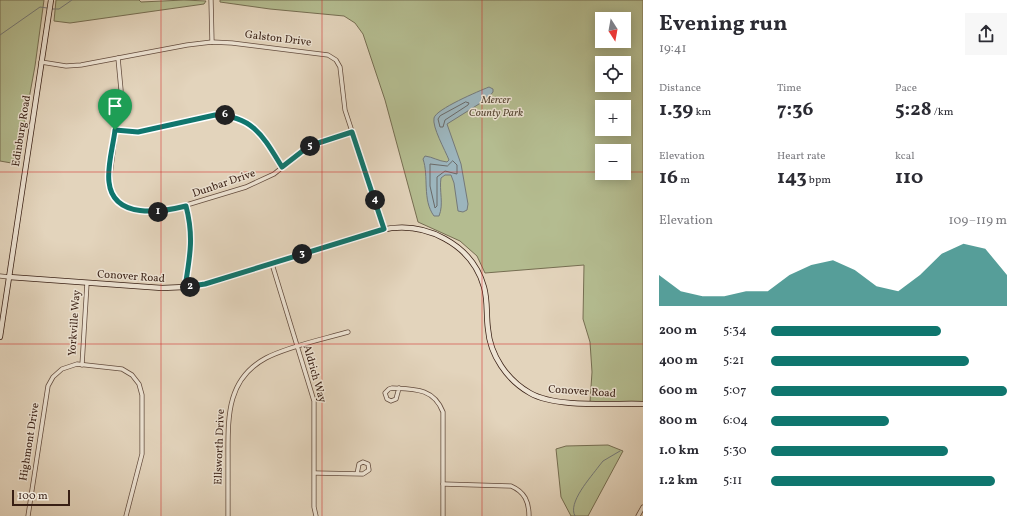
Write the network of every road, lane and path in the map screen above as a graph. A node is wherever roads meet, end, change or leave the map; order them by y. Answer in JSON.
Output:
{"nodes":[{"id":1,"x":51,"y":0,"type":"edge"},
{"id":2,"x":211,"y":0,"type":"edge"},
{"id":3,"x":212,"y":42,"type":"junction"},
{"id":4,"x":118,"y":58,"type":"junction"},
{"id":5,"x":42,"y":62,"type":"junction"},
{"id":6,"x":115,"y":130,"type":"junction"},
{"id":7,"x":352,"y":132,"type":"junction"},
{"id":8,"x":282,"y":167,"type":"junction"},
{"id":9,"x":186,"y":206,"type":"junction"},
{"id":10,"x":384,"y":229,"type":"junction"},
{"id":11,"x":272,"y":264,"type":"junction"},
{"id":12,"x":0,"y":276,"type":"edge"},
{"id":13,"x":9,"y":277,"type":"junction"},
{"id":14,"x":87,"y":283,"type":"junction"},
{"id":15,"x":185,"y":287,"type":"junction"},
{"id":16,"x":348,"y":332,"type":"dead end"},
{"id":17,"x":0,"y":336,"type":"edge"},
{"id":18,"x":298,"y":347,"type":"junction"},
{"id":19,"x":82,"y":364,"type":"junction"},
{"id":20,"x":399,"y":388,"type":"dead end"},
{"id":21,"x":643,"y":404,"type":"edge"},
{"id":22,"x":314,"y":473,"type":"junction"},
{"id":23,"x":357,"y":474,"type":"dead end"},
{"id":24,"x":443,"y":484,"type":"junction"},
{"id":25,"x":643,"y":507,"type":"edge"},
{"id":26,"x":28,"y":516,"type":"edge"},
{"id":27,"x":126,"y":516,"type":"edge"},
{"id":28,"x":228,"y":516,"type":"edge"},
{"id":29,"x":316,"y":516,"type":"edge"},
{"id":30,"x":443,"y":516,"type":"edge"},
{"id":31,"x":529,"y":516,"type":"edge"},
{"id":32,"x":638,"y":516,"type":"edge"}],
"edges":[{"from":1,"to":5,"type":"street","name":"Edinburg Road"},
{"from":2,"to":3,"type":"street"},
{"from":3,"to":4,"type":"street","name":"Galston Drive"},
{"from":3,"to":7,"type":"street","name":"Galston Drive"},
{"from":4,"to":5,"type":"street","name":"Galston Drive"},
{"from":4,"to":6,"type":"street","name":"Dunbar Drive"},
{"from":5,"to":13,"type":"street","name":"Edinburg Road"},
{"from":6,"to":8,"type":"street"},
{"from":6,"to":9,"type":"street","name":"Dunbar Drive"},
{"from":7,"to":8,"type":"street","name":"Dunbar Drive"},
{"from":7,"to":10,"type":"street","name":"Galston Drive"},
{"from":8,"to":9,"type":"street","name":"Dunbar Drive"},
{"from":9,"to":15,"type":"street"},
{"from":10,"to":11,"type":"street","name":"Conover Road"},
{"from":10,"to":21,"type":"street","name":"Conover Road"},
{"from":11,"to":15,"type":"street","name":"Conover Road"},
{"from":11,"to":18,"type":"street","name":"Aldrich Way"},
{"from":12,"to":13,"type":"street"},
{"from":13,"to":14,"type":"street","name":"Conover Road"},
{"from":13,"to":17,"type":"street","name":"Edinburg Road"},
{"from":14,"to":15,"type":"street","name":"Conover Road"},
{"from":14,"to":19,"type":"street","name":"Yorkville Way"},
{"from":16,"to":18,"type":"street","name":"Ellsworth Drive"},
{"from":18,"to":22,"type":"street","name":"Aldrich Way"},
{"from":18,"to":28,"type":"street","name":"Ellsworth Drive"},
{"from":19,"to":26,"type":"street","name":"Highmont Drive"},
{"from":19,"to":27,"type":"street"},
{"from":20,"to":24,"type":"street"},
{"from":22,"to":23,"type":"street"},
{"from":22,"to":29,"type":"street","name":"Aldrich Way"},
{"from":24,"to":30,"type":"street"},
{"from":24,"to":31,"type":"street"},
{"from":25,"to":32,"type":"street"}]}
